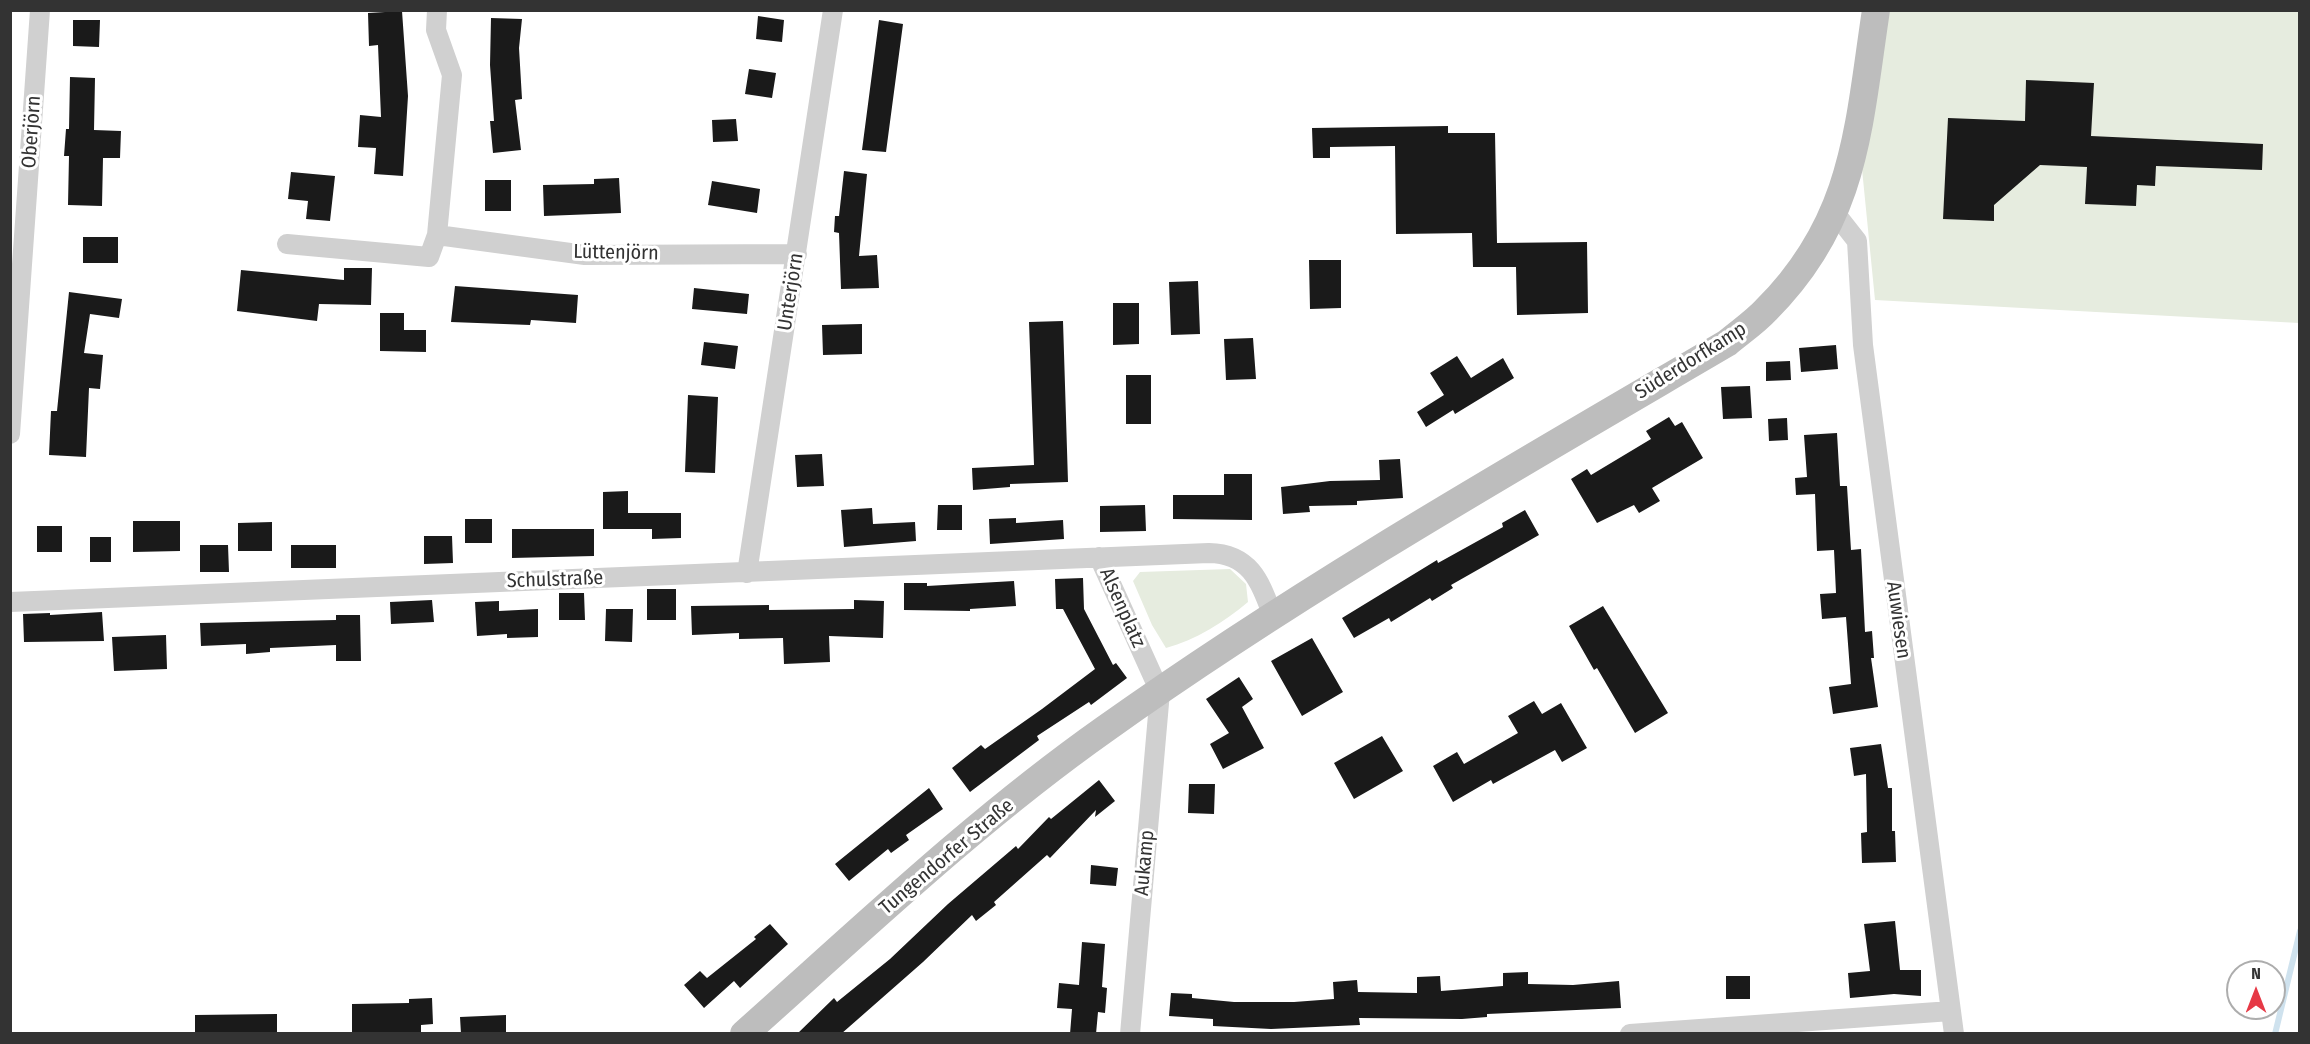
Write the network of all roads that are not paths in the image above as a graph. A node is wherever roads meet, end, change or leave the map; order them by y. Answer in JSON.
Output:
{"nodes":[{"id":1,"x":40,"y":10,"type":"edge"},
{"id":2,"x":437,"y":10,"type":"edge"},
{"id":3,"x":833,"y":10,"type":"edge"},
{"id":4,"x":1876,"y":10,"type":"edge"},
{"id":5,"x":1835,"y":213,"type":"junction"},
{"id":6,"x":437,"y":235,"type":"junction"},
{"id":7,"x":287,"y":244,"type":"dead end"},
{"id":8,"x":797,"y":254,"type":"junction"},
{"id":9,"x":10,"y":434,"type":"edge"},
{"id":10,"x":1099,"y":557,"type":"junction"},
{"id":11,"x":747,"y":573,"type":"junction"},
{"id":12,"x":10,"y":602,"type":"edge"},
{"id":13,"x":1273,"y":616,"type":"junction"},
{"id":14,"x":1160,"y":692,"type":"junction"},
{"id":15,"x":1951,"y":1011,"type":"junction"},
{"id":16,"x":744,"y":1034,"type":"edge"},
{"id":17,"x":1130,"y":1034,"type":"edge"},
{"id":18,"x":1630,"y":1034,"type":"edge"},
{"id":19,"x":1954,"y":1034,"type":"edge"}],
"edges":[{"from":1,"to":9,"type":"street","name":"Oberjörn"},
{"from":2,"to":6,"type":"street"},
{"from":3,"to":8,"type":"street","name":"Unterjörn"},
{"from":4,"to":5,"type":"main road","name":"Süderdorfkamp"},
{"from":5,"to":13,"type":"main road","name":"Süderdorfkamp"},
{"from":5,"to":15,"type":"street","name":"Auwiesen"},
{"from":6,"to":7,"type":"street"},
{"from":6,"to":8,"type":"street","name":"Lüttenjörn"},
{"from":8,"to":11,"type":"street","name":"Unterjörn"},
{"from":10,"to":11,"type":"street","name":"Schulstraße"},
{"from":10,"to":13,"type":"street","name":"Alsenplatz"},
{"from":10,"to":14,"type":"street","name":"Alsenplatz"},
{"from":11,"to":12,"type":"street","name":"Schulstraße"},
{"from":13,"to":14,"type":"main road"},
{"from":14,"to":16,"type":"main road","name":"Tungendorfer Straße"},
{"from":14,"to":17,"type":"street","name":"Aukamp"},
{"from":15,"to":18,"type":"street"},
{"from":15,"to":19,"type":"street","name":"Auwiesen"}]}
